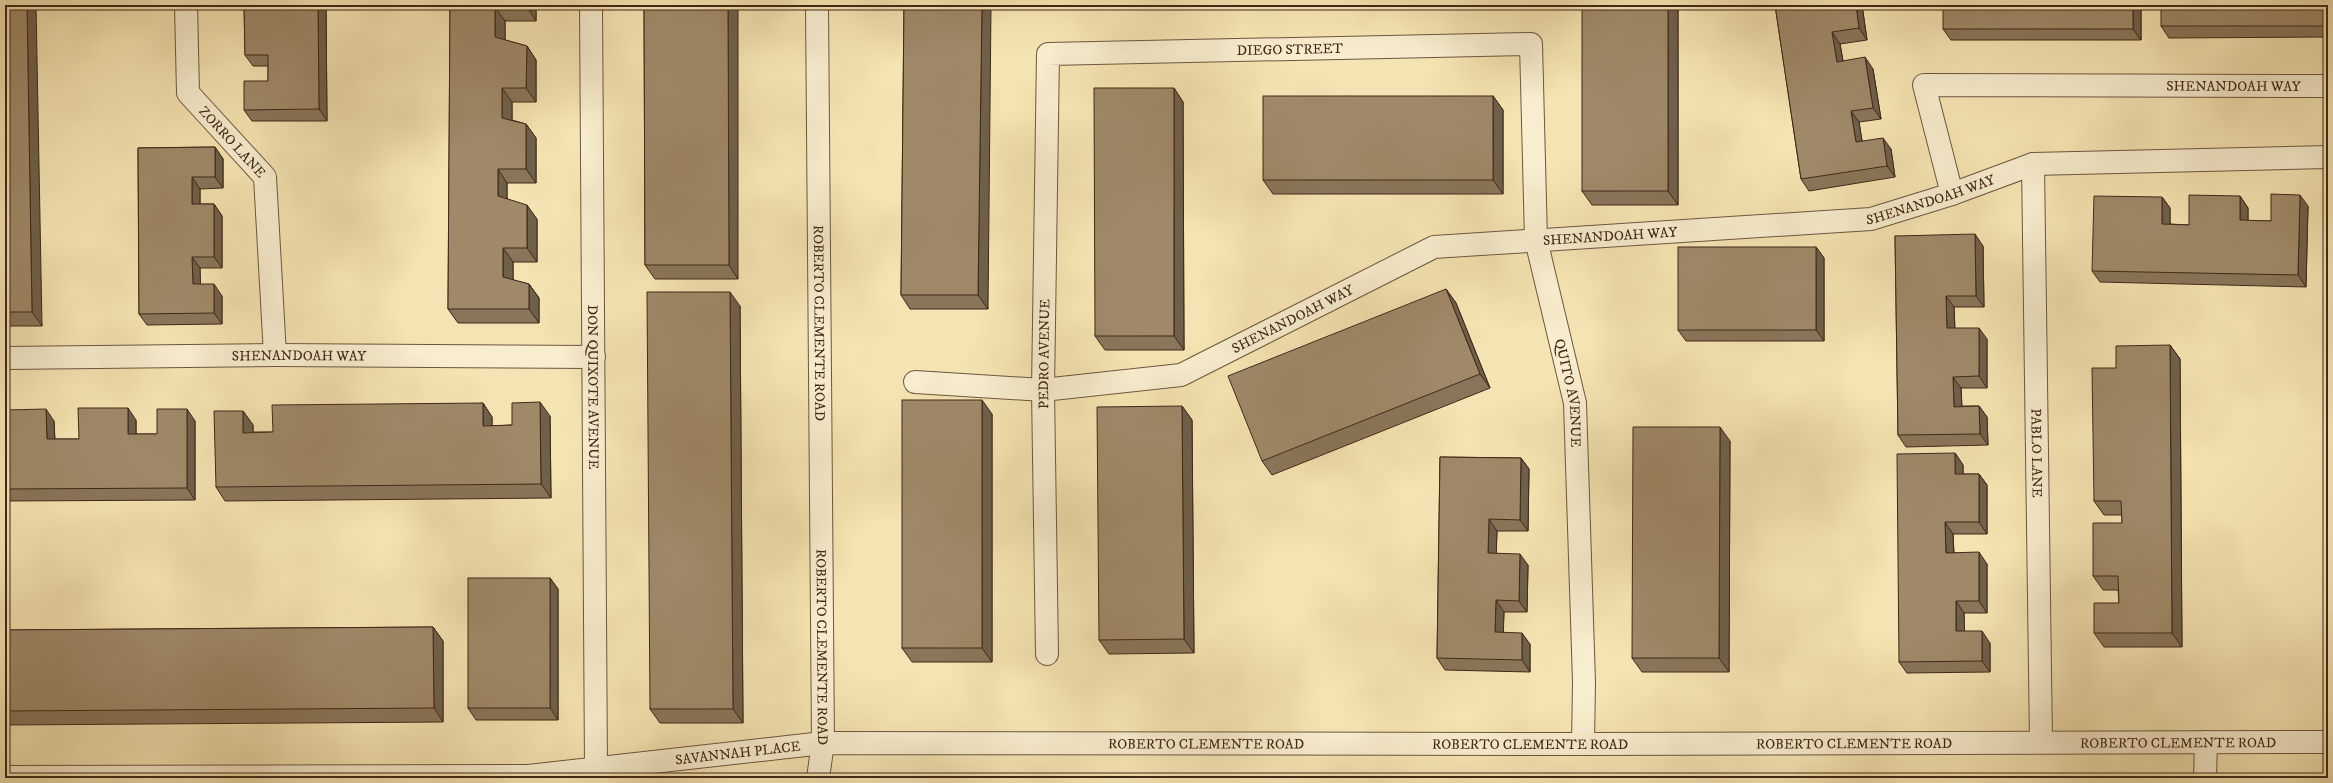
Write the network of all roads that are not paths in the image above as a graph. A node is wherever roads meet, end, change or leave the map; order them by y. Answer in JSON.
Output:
{"nodes":[{"id":1,"x":186,"y":5,"type":"edge"},
{"id":2,"x":591,"y":5,"type":"edge"},
{"id":3,"x":817,"y":5,"type":"edge"},
{"id":4,"x":1531,"y":44,"type":"joint"},
{"id":5,"x":1048,"y":54,"type":"joint"},
{"id":6,"x":2328,"y":86,"type":"edge"},
{"id":7,"x":2328,"y":157,"type":"edge"},
{"id":8,"x":2033,"y":164,"type":"junction"},
{"id":9,"x":1952,"y":194,"type":"junction"},
{"id":10,"x":1536,"y":240,"type":"junction"},
{"id":11,"x":275,"y":355,"type":"junction"},
{"id":12,"x":594,"y":357,"type":"junction"},
{"id":13,"x":5,"y":358,"type":"edge"},
{"id":14,"x":915,"y":382,"type":"dead end"},
{"id":15,"x":1043,"y":390,"type":"junction"},
{"id":16,"x":1047,"y":654,"type":"dead end"},
{"id":17,"x":2041,"y":742,"type":"junction"},
{"id":18,"x":2206,"y":742,"type":"junction"},
{"id":19,"x":2328,"y":742,"type":"edge"},
{"id":20,"x":823,"y":743,"type":"junction"},
{"id":21,"x":1583,"y":744,"type":"junction"},
{"id":22,"x":596,"y":769,"type":"junction"},
{"id":23,"x":5,"y":777,"type":"edge"},
{"id":24,"x":528,"y":777,"type":"edge"},
{"id":25,"x":818,"y":778,"type":"edge"},
{"id":26,"x":2205,"y":778,"type":"edge"}],
"edges":[{"from":1,"to":11,"type":"street","name":"ZORRO LANE"},
{"from":2,"to":12,"type":"street","name":"DON QUIXOTE AVENUE"},
{"from":3,"to":20,"type":"street","name":"ROBERTO CLEMENTE ROAD"},
{"from":4,"to":5,"type":"street","name":"DIEGO STREET"},
{"from":4,"to":10,"type":"street","name":"QUITO AVENUE"},
{"from":5,"to":15,"type":"street","name":"PEDRO AVENUE"},
{"from":6,"to":9,"type":"street","name":"SHENANDOAH WAY"},
{"from":7,"to":8,"type":"street","name":"SHENANDOAH WAY"},
{"from":8,"to":9,"type":"street","name":"SHENANDOAH WAY"},
{"from":8,"to":17,"type":"street","name":"PABLO LANE"},
{"from":9,"to":10,"type":"street","name":"SHENANDOAH WAY"},
{"from":10,"to":15,"type":"street","name":"SHENANDOAH WAY"},
{"from":10,"to":21,"type":"street","name":"QUITO AVENUE"},
{"from":11,"to":12,"type":"street","name":"SHENANDOAH WAY"},
{"from":11,"to":13,"type":"street","name":"SHENANDOAH WAY"},
{"from":12,"to":22,"type":"street","name":"DON QUIXOTE AVENUE"},
{"from":14,"to":15,"type":"street","name":"SHENANDOAH WAY"},
{"from":15,"to":16,"type":"street","name":"PEDRO AVENUE"},
{"from":17,"to":18,"type":"street","name":"ROBERTO CLEMENTE ROAD"},
{"from":17,"to":21,"type":"street","name":"ROBERTO CLEMENTE ROAD"},
{"from":18,"to":19,"type":"street","name":"ROBERTO CLEMENTE ROAD"},
{"from":18,"to":26,"type":"street"},
{"from":20,"to":21,"type":"street","name":"ROBERTO CLEMENTE ROAD"},
{"from":20,"to":22,"type":"street","name":"SAVANNAH PLACE"},
{"from":20,"to":25,"type":"street"},
{"from":22,"to":24,"type":"street","name":"SAVANNAH PLACE"},
{"from":23,"to":24,"type":"street","name":"SAVANNAH PLACE"}]}
